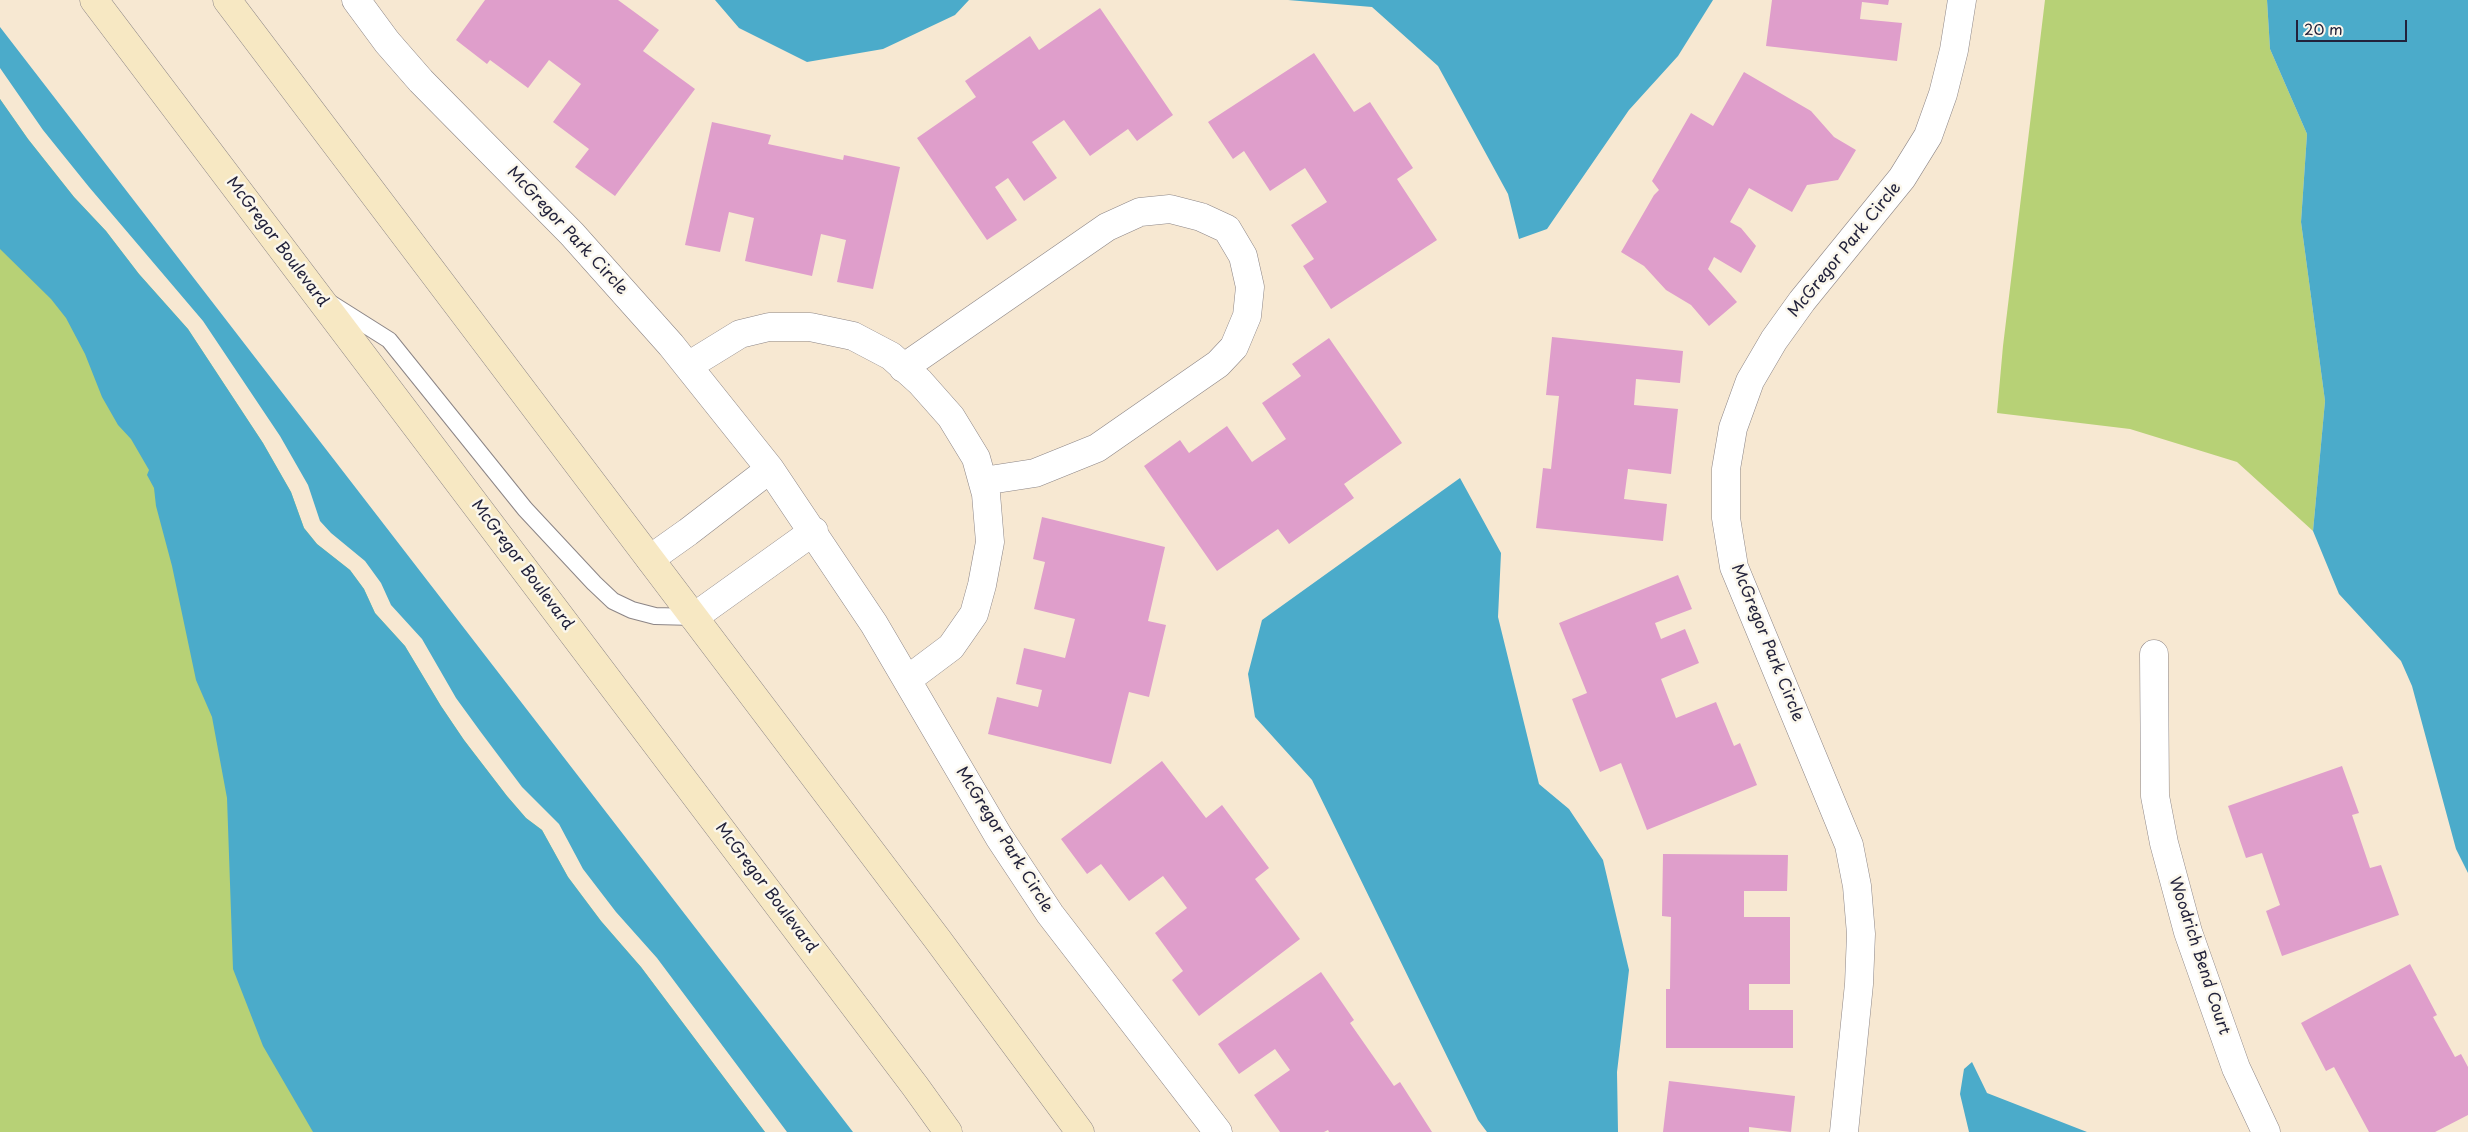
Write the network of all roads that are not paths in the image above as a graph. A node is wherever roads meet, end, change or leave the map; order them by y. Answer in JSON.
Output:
{"nodes":[{"id":1,"x":94,"y":0,"type":"edge"},
{"id":2,"x":227,"y":0,"type":"edge"},
{"id":3,"x":356,"y":0,"type":"edge"},
{"id":4,"x":1962,"y":0,"type":"edge"},
{"id":5,"x":317,"y":295,"type":"junction"},
{"id":6,"x":688,"y":366,"type":"junction"},
{"id":7,"x":903,"y":368,"type":"junction"},
{"id":8,"x":770,"y":469,"type":"junction"},
{"id":9,"x":983,"y":482,"type":"junction"},
{"id":10,"x":814,"y":531,"type":"junction"},
{"id":11,"x":650,"y":558,"type":"junction"},
{"id":12,"x":694,"y":617,"type":"junction"},
{"id":13,"x":2154,"y":654,"type":"dead end"},
{"id":14,"x":907,"y":680,"type":"junction"},
{"id":15,"x":948,"y":1132,"type":"edge"},
{"id":16,"x":1080,"y":1132,"type":"edge"},
{"id":17,"x":1218,"y":1132,"type":"edge"},
{"id":18,"x":1844,"y":1132,"type":"edge"},
{"id":19,"x":2266,"y":1132,"type":"edge"}],
"edges":[{"from":1,"to":5,"type":"main road","name":"McGregor Boulevard"},
{"from":2,"to":11,"type":"main road"},
{"from":3,"to":6,"type":"street","name":"McGregor Park Circle"},
{"from":4,"to":18,"type":"street","name":"McGregor Park Circle"},
{"from":5,"to":12,"type":"lane"},
{"from":5,"to":15,"type":"main road","name":"McGregor Boulevard"},
{"from":6,"to":7,"type":"street"},
{"from":6,"to":8,"type":"street","name":"McGregor Park Circle"},
{"from":7,"to":9,"type":"street"},
{"from":7,"to":9,"type":"street"},
{"from":8,"to":10,"type":"street","name":"McGregor Park Circle"},
{"from":8,"to":11,"type":"street"},
{"from":9,"to":14,"type":"street"},
{"from":10,"to":12,"type":"street"},
{"from":10,"to":14,"type":"street","name":"McGregor Park Circle"},
{"from":11,"to":12,"type":"main road"},
{"from":12,"to":16,"type":"main road"},
{"from":13,"to":19,"type":"street","name":"Woodrich Bend Court"},
{"from":14,"to":17,"type":"street","name":"McGregor Park Circle"}]}
